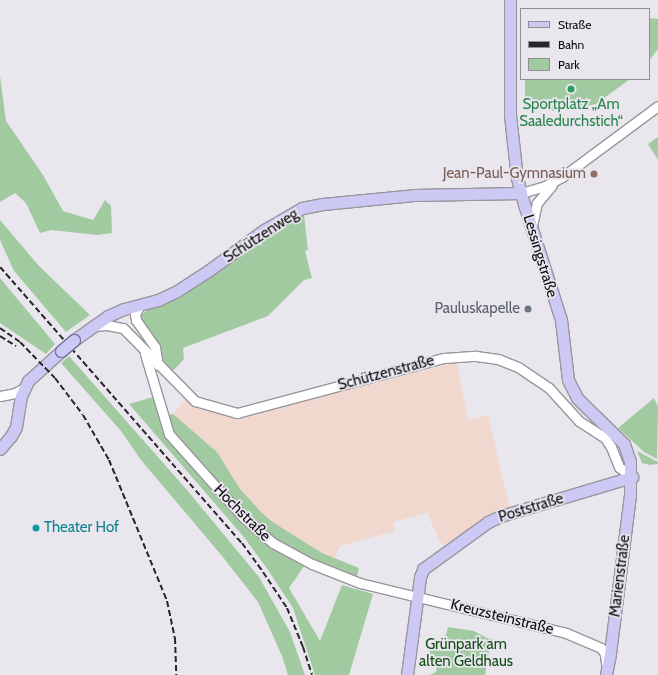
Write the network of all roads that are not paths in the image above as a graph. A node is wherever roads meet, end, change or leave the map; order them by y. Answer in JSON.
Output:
{"nodes":[{"id":1,"x":510,"y":0,"type":"edge"},
{"id":2,"x":658,"y":106,"type":"edge"},
{"id":3,"x":562,"y":177,"type":"junction"},
{"id":4,"x":521,"y":192,"type":"junction"},
{"id":5,"x":532,"y":232,"type":"junction"},
{"id":6,"x":140,"y":305,"type":"junction"},
{"id":7,"x":88,"y":328,"type":"junction"},
{"id":8,"x":142,"y":348,"type":"junction"},
{"id":9,"x":158,"y":365,"type":"junction"},
{"id":10,"x":24,"y":388,"type":"junction"},
{"id":11,"x":0,"y":396,"type":"edge"},
{"id":12,"x":0,"y":449,"type":"edge"},
{"id":13,"x":632,"y":477,"type":"junction"},
{"id":14,"x":417,"y":596,"type":"junction"},
{"id":15,"x":610,"y":634,"type":"junction"},
{"id":16,"x":587,"y":641,"type":"junction"},
{"id":17,"x":605,"y":654,"type":"junction"},
{"id":18,"x":606,"y":672,"type":"edge"},
{"id":19,"x":407,"y":675,"type":"edge"}],
"edges":[{"from":1,"to":4,"type":"main road","name":"Lessingstraße"},
{"from":2,"to":3,"type":"street"},
{"from":3,"to":4,"type":"street"},
{"from":3,"to":5,"type":"street"},
{"from":4,"to":5,"type":"main road","name":"Lessingstraße"},
{"from":4,"to":6,"type":"main road","name":"Schützenweg"},
{"from":5,"to":13,"type":"main road","name":"Lessingstraße"},
{"from":6,"to":7,"type":"main road","name":"Schützenweg"},
{"from":6,"to":9,"type":"street"},
{"from":7,"to":8,"type":"street","name":"Schützenstraße"},
{"from":7,"to":10,"type":"main road","bridge":true},
{"from":8,"to":9,"type":"street","name":"Schützenstraße"},
{"from":8,"to":14,"type":"street","name":"Hochstraße"},
{"from":9,"to":13,"type":"street","name":"Schützenstraße"},
{"from":10,"to":11,"type":"street"},
{"from":10,"to":12,"type":"main road"},
{"from":13,"to":14,"type":"main road","name":"Poststraße"},
{"from":13,"to":15,"type":"main road","name":"Marienstraße"},
{"from":14,"to":16,"type":"street","name":"Kreuzsteinstraße"},
{"from":14,"to":19,"type":"main road","name":"Poststraße"},
{"from":15,"to":16,"type":"street","name":"Kreuzsteinstraße"},
{"from":15,"to":17,"type":"street"},
{"from":15,"to":18,"type":"main road","name":"Marienstraße"},
{"from":16,"to":17,"type":"street","name":"Kreuzsteinstraße"},
{"from":17,"to":18,"type":"street"}]}
